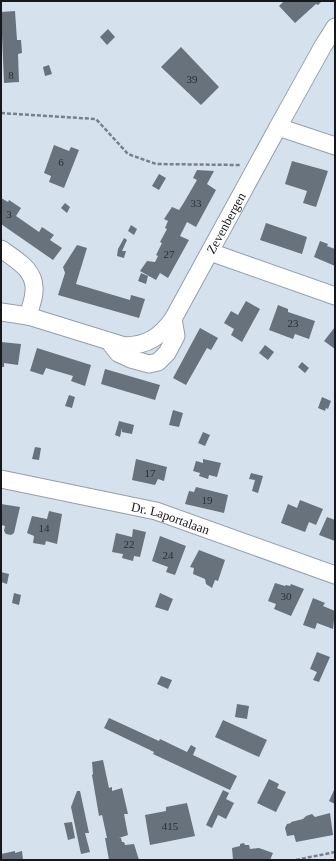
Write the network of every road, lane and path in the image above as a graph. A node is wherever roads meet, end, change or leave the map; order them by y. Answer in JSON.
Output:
{"nodes":[{"id":1,"x":335,"y":27,"type":"edge"},
{"id":2,"x":1,"y":113,"type":"edge"},
{"id":3,"x":278,"y":127,"type":"junction"},
{"id":4,"x":335,"y":146,"type":"edge"},
{"id":5,"x":257,"y":166,"type":"junction"},
{"id":6,"x":1,"y":249,"type":"edge"},
{"id":7,"x":210,"y":252,"type":"junction"},
{"id":8,"x":335,"y":296,"type":"edge"},
{"id":9,"x":1,"y":312,"type":"edge"},
{"id":10,"x":28,"y":316,"type":"junction"},
{"id":11,"x":174,"y":319,"type":"junction"},
{"id":12,"x":110,"y":342,"type":"junction"},
{"id":13,"x":1,"y":479,"type":"edge"},
{"id":14,"x":335,"y":575,"type":"edge"},
{"id":15,"x":335,"y":852,"type":"edge"},
{"id":16,"x":296,"y":860,"type":"edge"}],
"edges":[{"from":1,"to":3,"type":"street","name":"Zevenbergen"},
{"from":2,"to":5,"type":"path"},
{"from":3,"to":4,"type":"street"},
{"from":3,"to":5,"type":"street","name":"Zevenbergen"},
{"from":5,"to":7,"type":"street","name":"Zevenbergen"},
{"from":6,"to":10,"type":"street"},
{"from":7,"to":8,"type":"street"},
{"from":7,"to":11,"type":"street","name":"Zevenbergen"},
{"from":9,"to":10,"type":"street","name":"Zevenbergen"},
{"from":10,"to":12,"type":"street","name":"Zevenbergen"},
{"from":11,"to":12,"type":"street","name":"Zevenbergen"},
{"from":11,"to":12,"type":"street","name":"Zevenbergen"},
{"from":13,"to":14,"type":"street","name":"Dr. Laportalaan"},
{"from":15,"to":16,"type":"path"}]}
